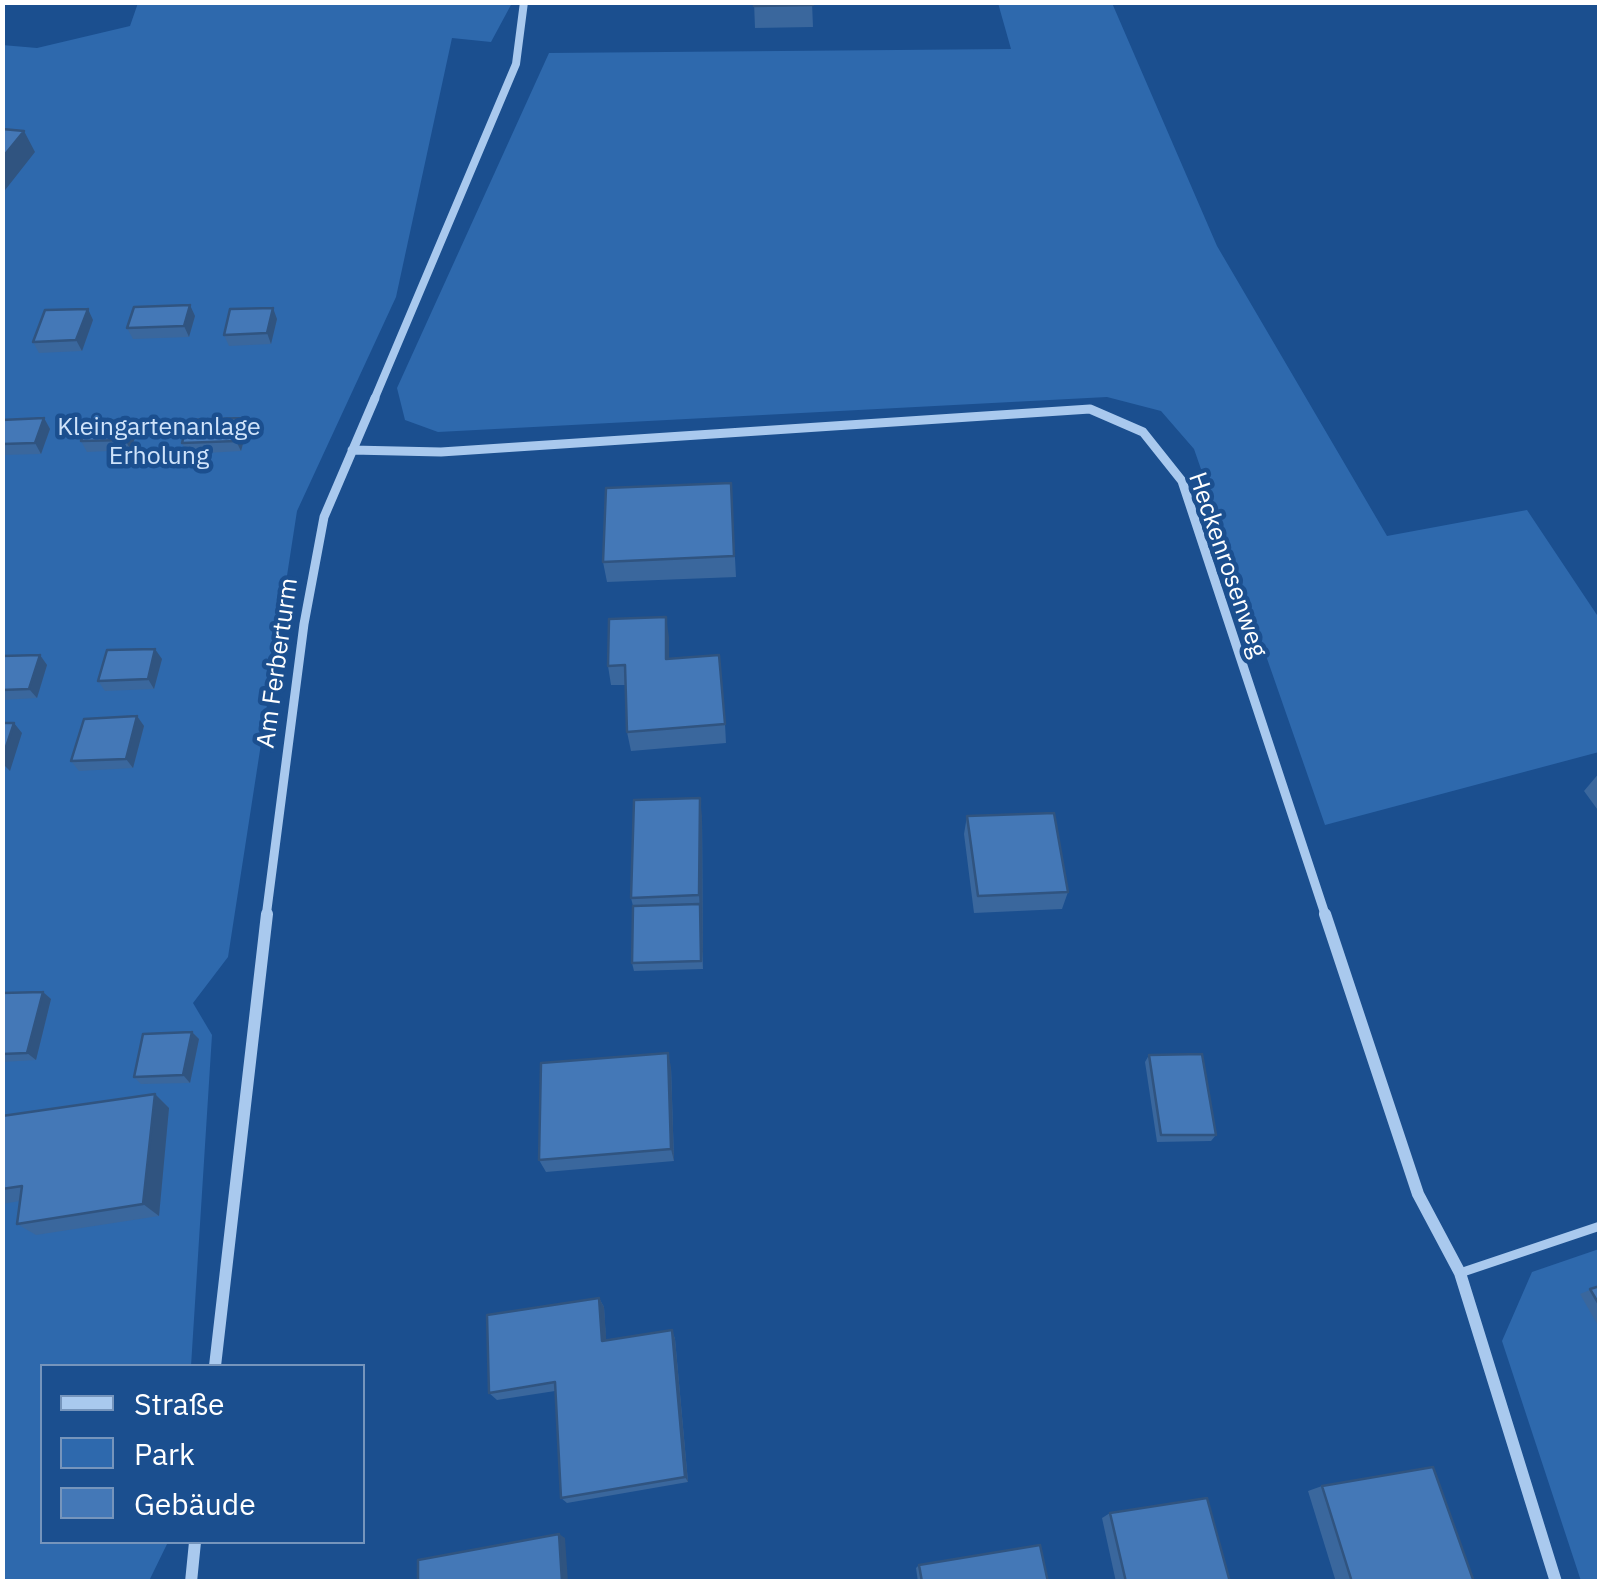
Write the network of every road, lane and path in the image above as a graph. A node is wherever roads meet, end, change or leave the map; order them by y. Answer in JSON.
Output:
{"nodes":[{"id":1,"x":524,"y":2,"type":"edge"},
{"id":2,"x":352,"y":450,"type":"junction"},
{"id":3,"x":1600,"y":1226,"type":"edge"},
{"id":4,"x":1460,"y":1273,"type":"junction"},
{"id":5,"x":214,"y":1364,"type":"edge"},
{"id":6,"x":195,"y":1544,"type":"edge"},
{"id":7,"x":191,"y":1582,"type":"edge"},
{"id":8,"x":1556,"y":1582,"type":"edge"}],
"edges":[{"from":1,"to":2,"type":"street","name":"Am Ferberturm"},
{"from":2,"to":4,"type":"street","name":"Heckenrosenweg"},
{"from":2,"to":5,"type":"street","name":"Am Ferberturm"},
{"from":3,"to":4,"type":"lane"},
{"from":4,"to":8,"type":"street","name":"Heckenrosenweg"},
{"from":6,"to":7,"type":"street"}]}
